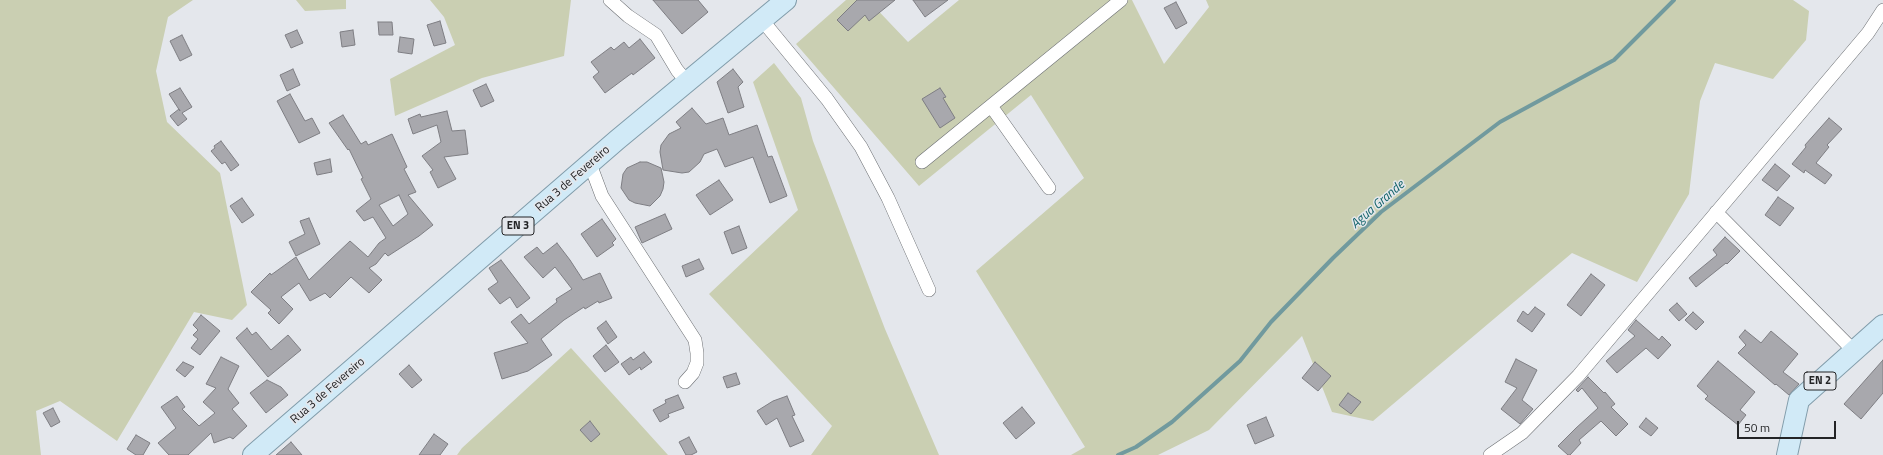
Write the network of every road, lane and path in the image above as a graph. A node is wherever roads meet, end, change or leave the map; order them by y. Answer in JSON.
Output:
{"nodes":[{"id":1,"x":610,"y":0,"type":"edge"},
{"id":2,"x":786,"y":0,"type":"edge"},
{"id":3,"x":1121,"y":0,"type":"edge"},
{"id":4,"x":1883,"y":10,"type":"edge"},
{"id":5,"x":762,"y":20,"type":"junction"},
{"id":6,"x":687,"y":82,"type":"junction"},
{"id":7,"x":991,"y":106,"type":"junction"},
{"id":8,"x":922,"y":162,"type":"dead end"},
{"id":9,"x":590,"y":164,"type":"junction"},
{"id":10,"x":1048,"y":188,"type":"dead end"},
{"id":11,"x":1716,"y":212,"type":"junction"},
{"id":12,"x":929,"y":290,"type":"dead end"},
{"id":13,"x":1883,"y":325,"type":"edge"},
{"id":14,"x":1854,"y":351,"type":"junction"},
{"id":15,"x":685,"y":382,"type":"dead end"},
{"id":16,"x":253,"y":455,"type":"edge"},
{"id":17,"x":1490,"y":455,"type":"edge"},
{"id":18,"x":1787,"y":455,"type":"edge"}],
"edges":[{"from":1,"to":6,"type":"street"},
{"from":2,"to":5,"type":"main road","name":"Rua 3 de Fevereiro","number":"EN 3"},
{"from":3,"to":7,"type":"street"},
{"from":4,"to":11,"type":"street"},
{"from":5,"to":6,"type":"main road","name":"Rua 3 de Fevereiro","number":"EN 3"},
{"from":5,"to":12,"type":"street"},
{"from":6,"to":9,"type":"main road","name":"Rua 3 de Fevereiro","number":"EN 3"},
{"from":7,"to":8,"type":"street"},
{"from":7,"to":10,"type":"street"},
{"from":9,"to":15,"type":"street"},
{"from":9,"to":16,"type":"main road","name":"Rua 3 de Fevereiro","number":"EN 3"},
{"from":11,"to":14,"type":"street"},
{"from":11,"to":17,"type":"street"},
{"from":13,"to":14,"type":"main road","number":"EN 2"},
{"from":14,"to":18,"type":"main road","number":"EN 2"}]}
